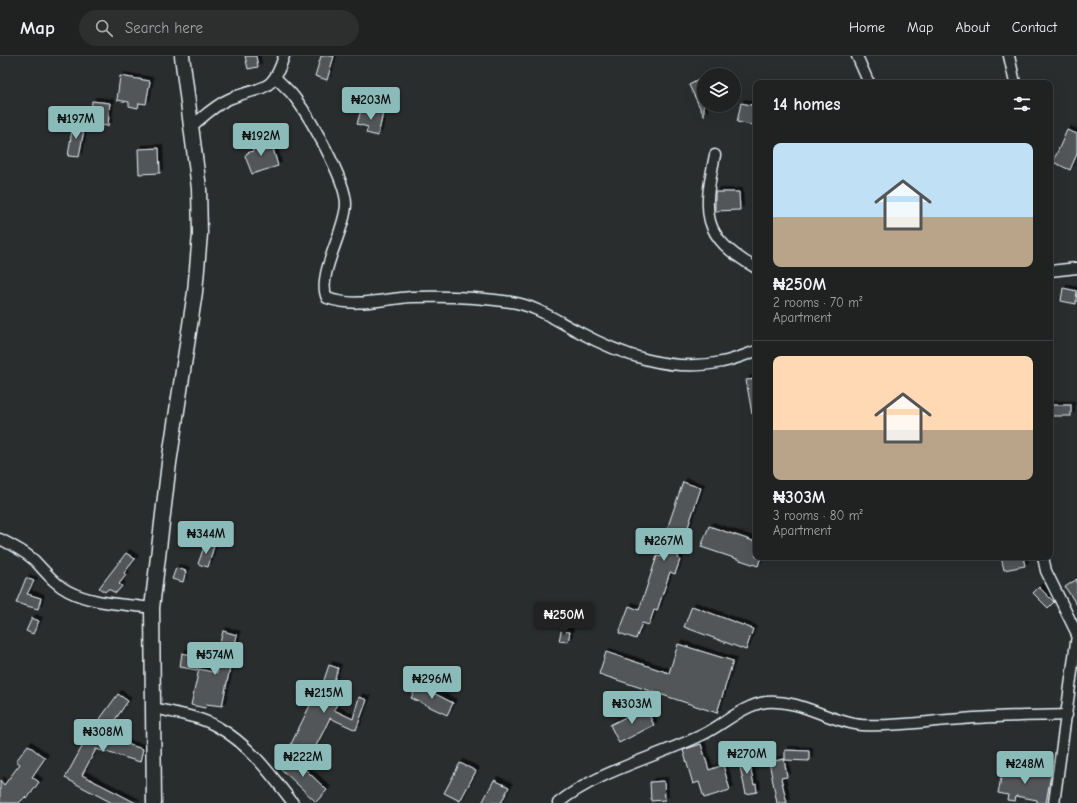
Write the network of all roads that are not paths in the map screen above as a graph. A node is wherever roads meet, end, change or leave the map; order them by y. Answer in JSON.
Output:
{"nodes":[{"id":1,"x":182,"y":56,"type":"edge"},
{"id":2,"x":284,"y":56,"type":"edge"},
{"id":3,"x":857,"y":56,"type":"edge"},
{"id":4,"x":1009,"y":56,"type":"edge"},
{"id":5,"x":276,"y":78,"type":"junction"},
{"id":6,"x":868,"y":80,"type":"edge"},
{"id":7,"x":1014,"y":80,"type":"edge"},
{"id":8,"x":192,"y":126,"type":"junction"},
{"id":9,"x":715,"y":155,"type":"dead end"},
{"id":10,"x":753,"y":266,"type":"edge"},
{"id":11,"x":1077,"y":268,"type":"edge"},
{"id":12,"x":1053,"y":271,"type":"edge"},
{"id":13,"x":753,"y":352,"type":"edge"},
{"id":14,"x":0,"y":539,"type":"edge"},
{"id":15,"x":1044,"y":560,"type":"edge"},
{"id":16,"x":152,"y":608,"type":"junction"},
{"id":17,"x":1077,"y":635,"type":"edge"},
{"id":18,"x":154,"y":708,"type":"junction"},
{"id":19,"x":1067,"y":715,"type":"junction"},
{"id":20,"x":154,"y":803,"type":"edge"},
{"id":21,"x":293,"y":803,"type":"edge"},
{"id":22,"x":558,"y":803,"type":"edge"},
{"id":23,"x":1054,"y":803,"type":"edge"}],
"edges":[{"from":1,"to":8,"type":"main road"},
{"from":2,"to":5,"type":"street"},
{"from":3,"to":6,"type":"street"},
{"from":4,"to":7,"type":"street"},
{"from":5,"to":8,"type":"street"},
{"from":5,"to":13,"type":"street"},
{"from":8,"to":16,"type":"main road"},
{"from":9,"to":10,"type":"street"},
{"from":11,"to":12,"type":"street"},
{"from":14,"to":16,"type":"street"},
{"from":15,"to":17,"type":"street"},
{"from":16,"to":18,"type":"main road"},
{"from":17,"to":19,"type":"street"},
{"from":18,"to":20,"type":"main road"},
{"from":18,"to":21,"type":"street"},
{"from":19,"to":22,"type":"street"},
{"from":19,"to":23,"type":"street"}]}
